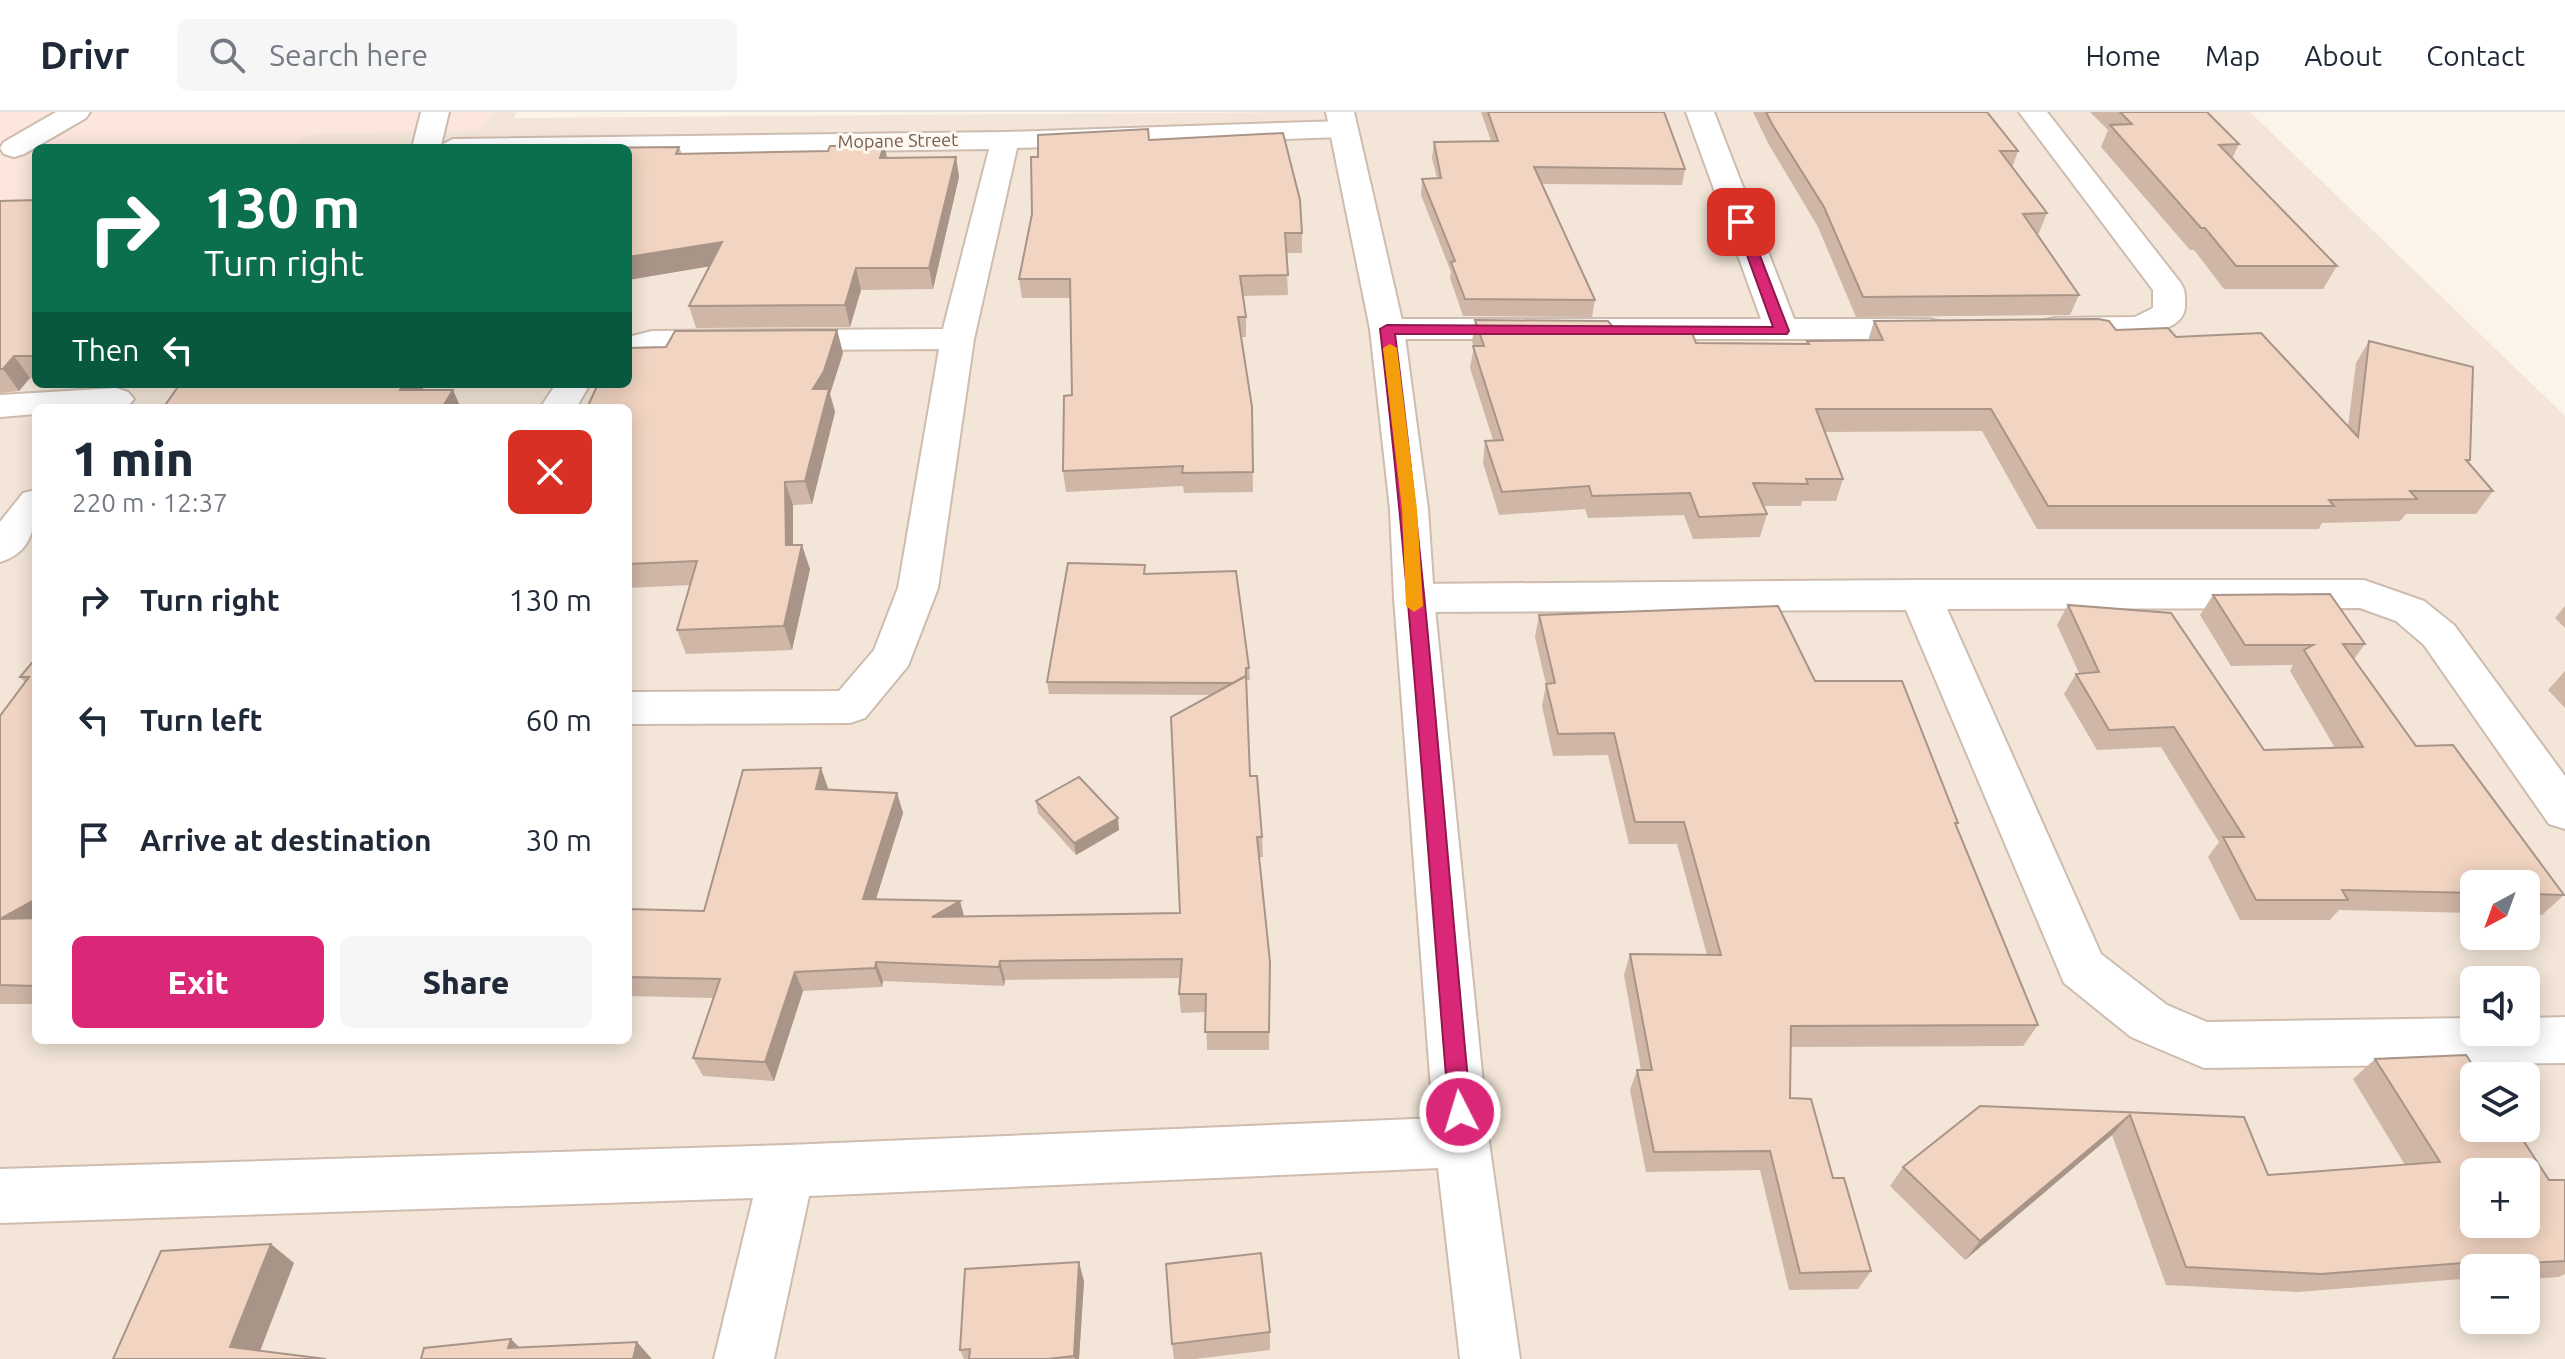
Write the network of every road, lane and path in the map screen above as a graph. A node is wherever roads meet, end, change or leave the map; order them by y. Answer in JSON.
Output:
{"nodes":[{"id":1,"x":76,"y":112,"type":"edge"},
{"id":2,"x":435,"y":112,"type":"edge"},
{"id":3,"x":1700,"y":112,"type":"edge"},
{"id":4,"x":2033,"y":112,"type":"edge"},
{"id":5,"x":1341,"y":120,"type":"edge"},
{"id":6,"x":1005,"y":140,"type":"junction"},
{"id":7,"x":427,"y":144,"type":"edge"},
{"id":8,"x":632,"y":145,"type":"edge"},
{"id":9,"x":17,"y":149,"type":"edge"},
{"id":10,"x":2016,"y":328,"type":"edge"},
{"id":11,"x":1387,"y":329,"type":"junction"},
{"id":12,"x":1954,"y":329,"type":"edge"},
{"id":13,"x":1782,"y":331,"type":"junction"},
{"id":14,"x":957,"y":339,"type":"junction"},
{"id":15,"x":632,"y":346,"type":"edge"},
{"id":16,"x":117,"y":397,"type":"edge"},
{"id":17,"x":0,"y":406,"type":"edge"},
{"id":18,"x":32,"y":507,"type":"edge"},
{"id":19,"x":0,"y":549,"type":"edge"},
{"id":20,"x":1920,"y":594,"type":"junction"},
{"id":21,"x":1414,"y":598,"type":"junction"},
{"id":22,"x":632,"y":708,"type":"edge"},
{"id":23,"x":2565,"y":811,"type":"edge"},
{"id":24,"x":2565,"y":1040,"type":"edge"},
{"id":25,"x":1462,"y":1142,"type":"junction"},
{"id":26,"x":787,"y":1171,"type":"junction"},
{"id":27,"x":0,"y":1196,"type":"edge"},
{"id":28,"x":744,"y":1359,"type":"edge"},
{"id":29,"x":1490,"y":1359,"type":"edge"}],
"edges":[{"from":1,"to":9,"type":"street"},
{"from":2,"to":7,"type":"street"},
{"from":3,"to":13,"type":"street"},
{"from":4,"to":10,"type":"street"},
{"from":5,"to":6,"type":"street","name":"Mopane Street"},
{"from":5,"to":11,"type":"street"},
{"from":6,"to":8,"type":"street","name":"Mopane Street"},
{"from":6,"to":14,"type":"street"},
{"from":11,"to":13,"type":"street"},
{"from":11,"to":21,"type":"street"},
{"from":12,"to":13,"type":"street"},
{"from":14,"to":15,"type":"street"},
{"from":14,"to":22,"type":"street"},
{"from":16,"to":17,"type":"street"},
{"from":18,"to":19,"type":"street"},
{"from":20,"to":21,"type":"street"},
{"from":20,"to":23,"type":"street"},
{"from":20,"to":24,"type":"street"},
{"from":21,"to":25,"type":"street"},
{"from":25,"to":26,"type":"street"},
{"from":25,"to":29,"type":"street"},
{"from":26,"to":27,"type":"street"},
{"from":26,"to":28,"type":"street"}]}
